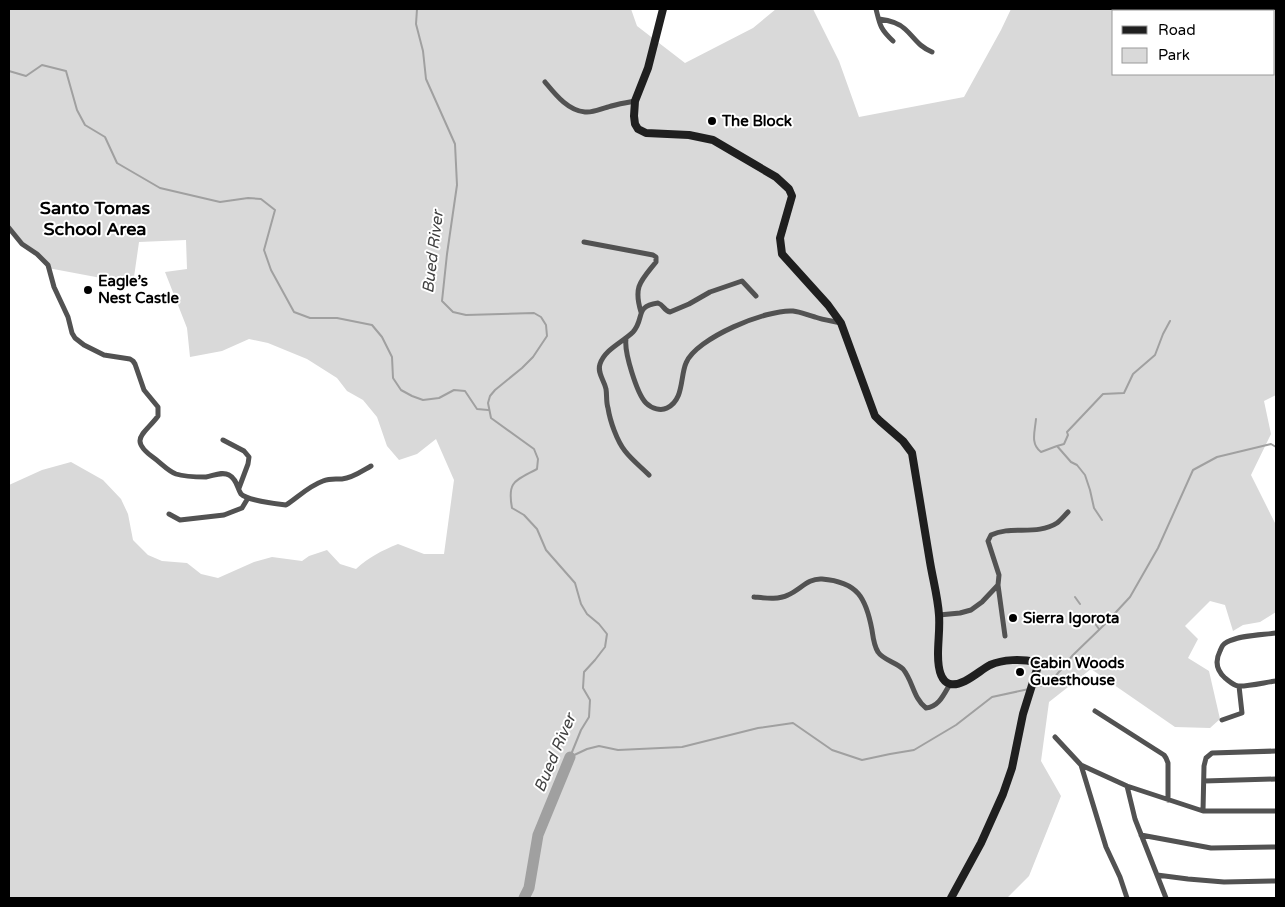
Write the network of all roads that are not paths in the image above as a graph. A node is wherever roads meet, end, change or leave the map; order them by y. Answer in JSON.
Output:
{"nodes":[{"id":1,"x":663,"y":9,"type":"edge"},
{"id":2,"x":876,"y":9,"type":"edge"},
{"id":3,"x":878,"y":19,"type":"junction"},
{"id":4,"x":893,"y":41,"type":"dead end"},
{"id":5,"x":932,"y":52,"type":"dead end"},
{"id":6,"x":545,"y":82,"type":"dead end"},
{"id":7,"x":635,"y":101,"type":"junction"},
{"id":8,"x":9,"y":228,"type":"edge"},
{"id":9,"x":584,"y":242,"type":"dead end"},
{"id":10,"x":756,"y":296,"type":"dead end"},
{"id":11,"x":641,"y":312,"type":"junction"},
{"id":12,"x":841,"y":323,"type":"junction"},
{"id":13,"x":626,"y":339,"type":"junction"},
{"id":14,"x":223,"y":440,"type":"dead end"},
{"id":15,"x":371,"y":466,"type":"dead end"},
{"id":16,"x":649,"y":475,"type":"dead end"},
{"id":17,"x":239,"y":488,"type":"junction"},
{"id":18,"x":248,"y":498,"type":"junction"},
{"id":19,"x":1068,"y":512,"type":"dead end"},
{"id":20,"x":169,"y":514,"type":"dead end"},
{"id":21,"x":998,"y":585,"type":"junction"},
{"id":22,"x":754,"y":597,"type":"dead end"},
{"id":23,"x":939,"y":615,"type":"junction"},
{"id":24,"x":1276,"y":633,"type":"edge"},
{"id":25,"x":1005,"y":636,"type":"dead end"},
{"id":26,"x":1276,"y":681,"type":"edge"},
{"id":27,"x":950,"y":684,"type":"junction"},
{"id":28,"x":1239,"y":686,"type":"junction"},
{"id":29,"x":1095,"y":711,"type":"dead end"},
{"id":30,"x":1222,"y":720,"type":"dead end"},
{"id":31,"x":1055,"y":737,"type":"dead end"},
{"id":32,"x":1276,"y":750,"type":"edge"},
{"id":33,"x":1081,"y":765,"type":"junction"},
{"id":34,"x":1276,"y":779,"type":"edge"},
{"id":35,"x":1204,"y":782,"type":"junction"},
{"id":36,"x":1127,"y":786,"type":"junction"},
{"id":37,"x":1168,"y":800,"type":"junction"},
{"id":38,"x":1203,"y":811,"type":"junction"},
{"id":39,"x":1276,"y":811,"type":"edge"},
{"id":40,"x":1141,"y":835,"type":"junction"},
{"id":41,"x":1276,"y":847,"type":"edge"},
{"id":42,"x":1157,"y":875,"type":"junction"},
{"id":43,"x":1276,"y":881,"type":"edge"},
{"id":44,"x":951,"y":898,"type":"edge"},
{"id":45,"x":1127,"y":898,"type":"edge"},
{"id":46,"x":1166,"y":898,"type":"edge"}],
"edges":[{"from":1,"to":7,"type":"main road"},
{"from":2,"to":3,"type":"street"},
{"from":3,"to":4,"type":"street"},
{"from":3,"to":5,"type":"street"},
{"from":6,"to":7,"type":"street"},
{"from":7,"to":12,"type":"main road"},
{"from":8,"to":17,"type":"street"},
{"from":9,"to":11,"type":"street"},
{"from":10,"to":11,"type":"street"},
{"from":11,"to":13,"type":"street"},
{"from":12,"to":13,"type":"street"},
{"from":12,"to":23,"type":"main road"},
{"from":13,"to":16,"type":"street"},
{"from":14,"to":17,"type":"street"},
{"from":15,"to":18,"type":"street"},
{"from":17,"to":18,"type":"street"},
{"from":18,"to":20,"type":"street"},
{"from":19,"to":21,"type":"street"},
{"from":21,"to":23,"type":"street"},
{"from":21,"to":25,"type":"street"},
{"from":22,"to":27,"type":"street"},
{"from":23,"to":27,"type":"main road"},
{"from":24,"to":28,"type":"street"},
{"from":26,"to":28,"type":"street"},
{"from":27,"to":44,"type":"main road"},
{"from":28,"to":30,"type":"street"},
{"from":29,"to":37,"type":"street"},
{"from":31,"to":33,"type":"street"},
{"from":32,"to":35,"type":"street"},
{"from":33,"to":36,"type":"street"},
{"from":33,"to":45,"type":"street"},
{"from":34,"to":35,"type":"street"},
{"from":35,"to":38,"type":"street"},
{"from":36,"to":37,"type":"street"},
{"from":36,"to":40,"type":"street"},
{"from":37,"to":38,"type":"street"},
{"from":38,"to":39,"type":"street"},
{"from":40,"to":41,"type":"street"},
{"from":40,"to":42,"type":"street"},
{"from":42,"to":43,"type":"street"},
{"from":42,"to":46,"type":"street"}]}
